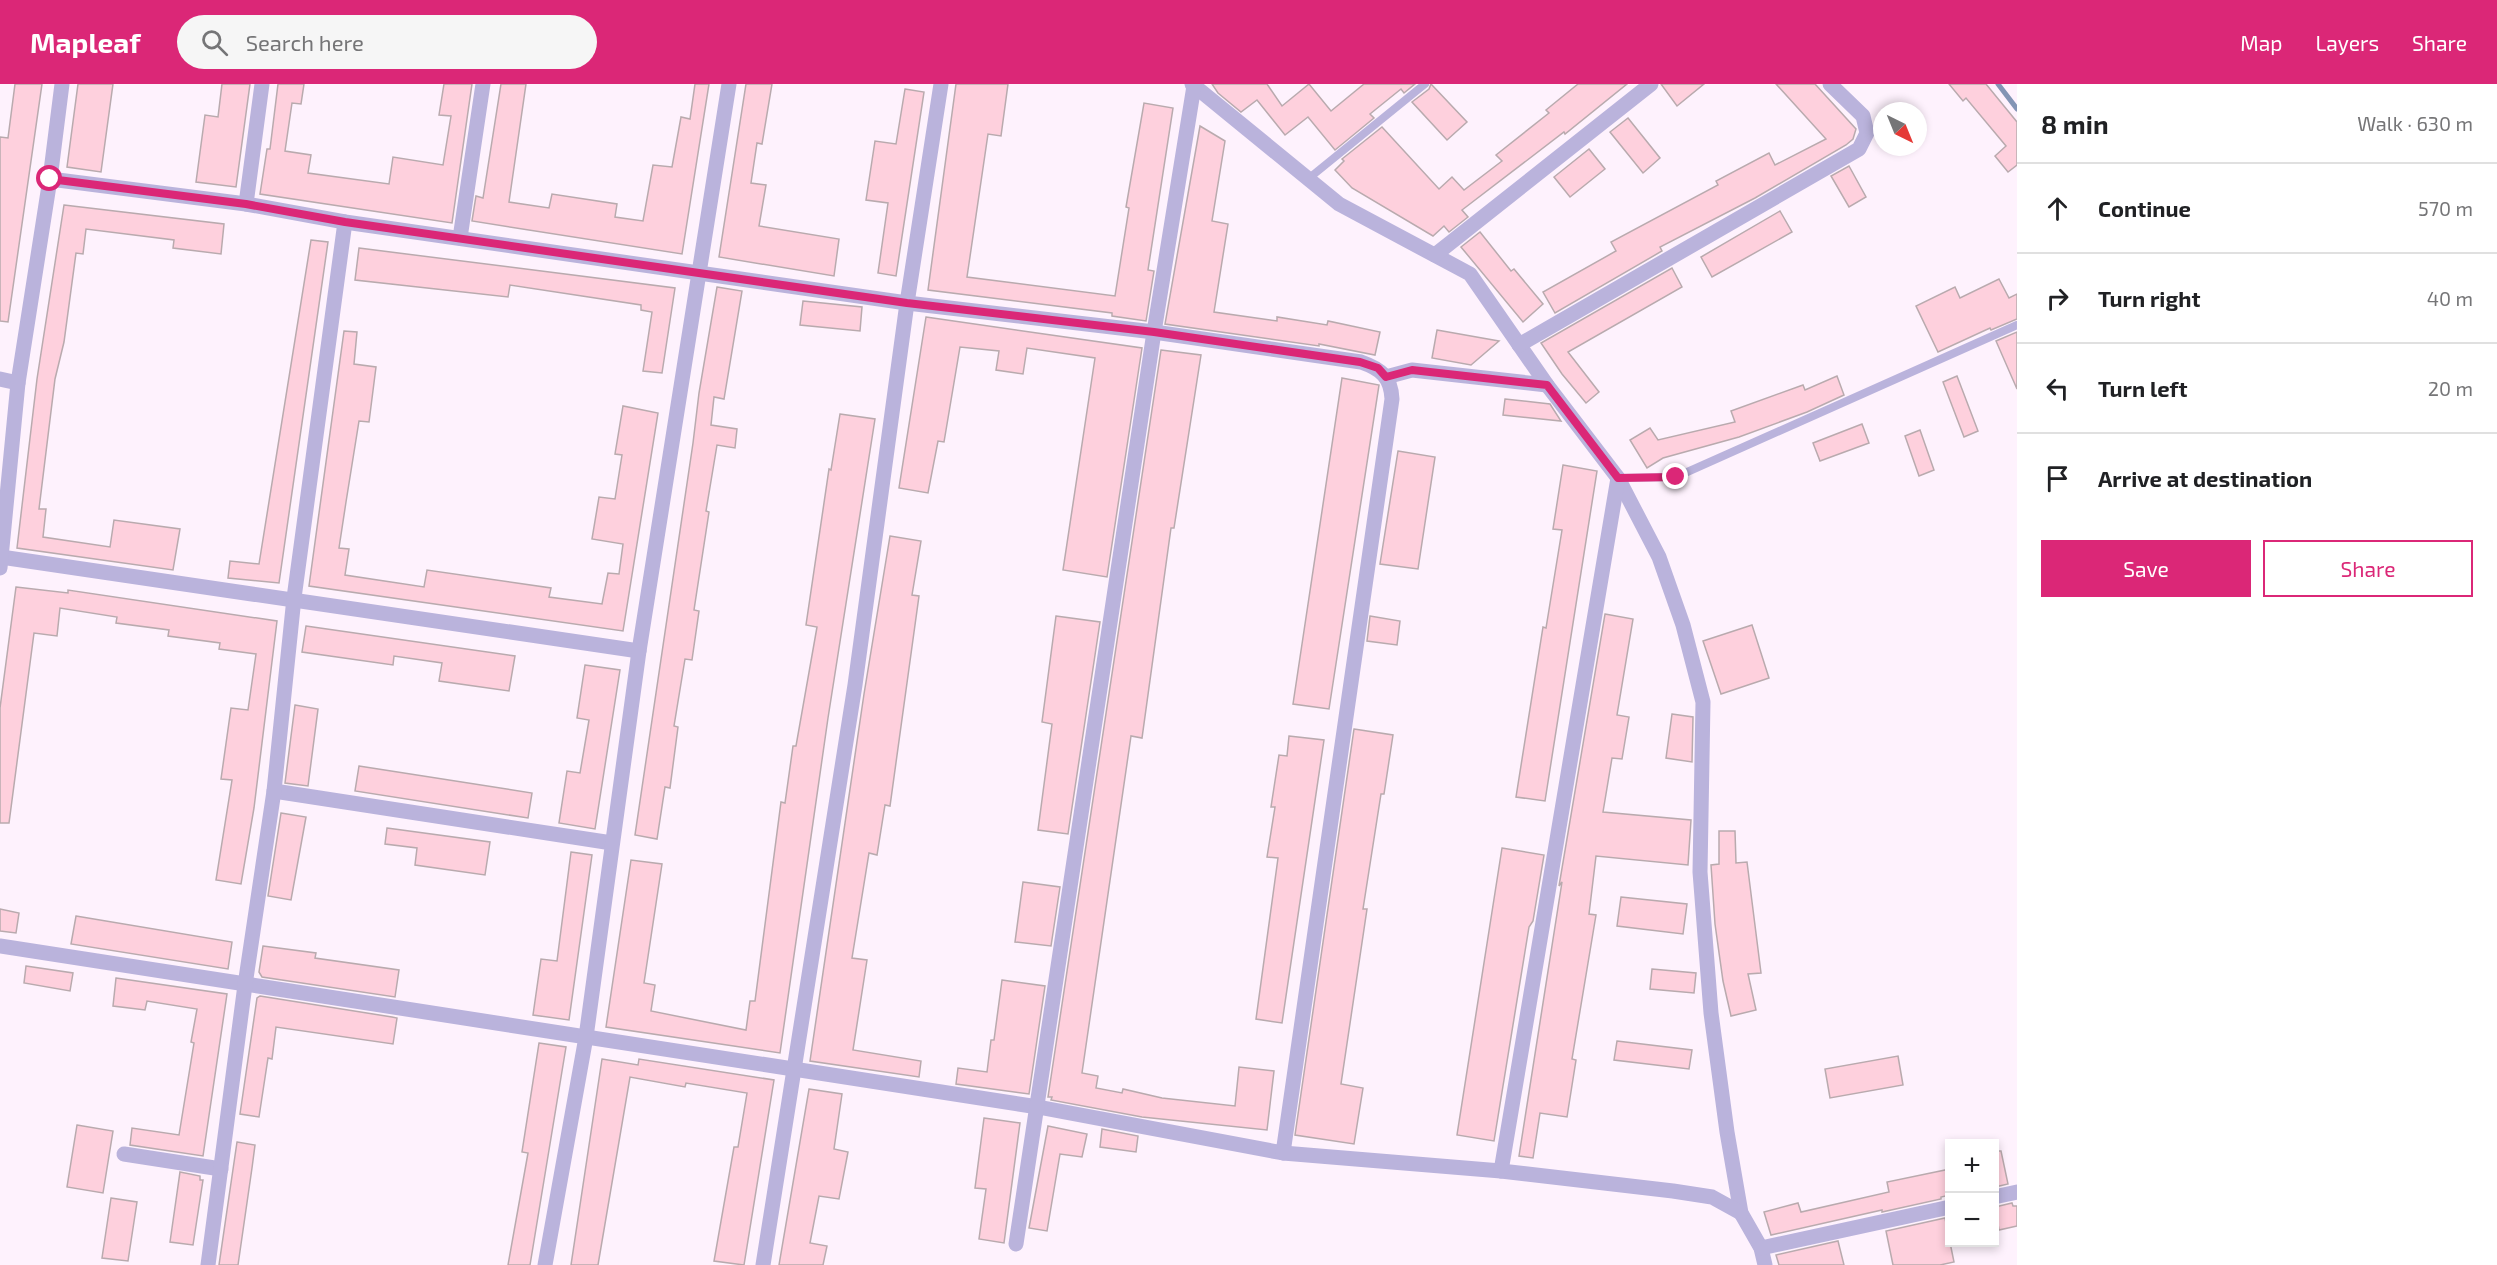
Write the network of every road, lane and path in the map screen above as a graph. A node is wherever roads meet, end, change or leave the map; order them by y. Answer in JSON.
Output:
{"nodes":[{"id":1,"x":62,"y":84,"type":"edge"},
{"id":2,"x":262,"y":84,"type":"edge"},
{"id":3,"x":483,"y":84,"type":"edge"},
{"id":4,"x":729,"y":84,"type":"edge"},
{"id":5,"x":940,"y":84,"type":"edge"},
{"id":6,"x":1425,"y":84,"type":"edge"},
{"id":7,"x":1651,"y":84,"type":"edge"},
{"id":8,"x":1830,"y":84,"type":"edge"},
{"id":9,"x":1193,"y":85,"type":"edge"},
{"id":10,"x":50,"y":179,"type":"junction"},
{"id":11,"x":1308,"y":179,"type":"junction"},
{"id":12,"x":246,"y":204,"type":"junction"},
{"id":13,"x":345,"y":222,"type":"junction"},
{"id":14,"x":460,"y":238,"type":"junction"},
{"id":15,"x":1436,"y":255,"type":"junction"},
{"id":16,"x":700,"y":273,"type":"junction"},
{"id":17,"x":907,"y":303,"type":"junction"},
{"id":18,"x":2017,"y":325,"type":"edge"},
{"id":19,"x":1154,"y":332,"type":"junction"},
{"id":20,"x":1519,"y":345,"type":"junction"},
{"id":21,"x":1386,"y":377,"type":"junction"},
{"id":22,"x":0,"y":380,"type":"edge"},
{"id":23,"x":18,"y":382,"type":"junction"},
{"id":24,"x":1547,"y":385,"type":"junction"},
{"id":25,"x":1618,"y":478,"type":"junction"},
{"id":26,"x":1,"y":562,"type":"edge"},
{"id":27,"x":294,"y":598,"type":"junction"},
{"id":28,"x":639,"y":651,"type":"junction"},
{"id":29,"x":274,"y":791,"type":"junction"},
{"id":30,"x":612,"y":843,"type":"junction"},
{"id":31,"x":0,"y":946,"type":"edge"},
{"id":32,"x":245,"y":985,"type":"junction"},
{"id":33,"x":586,"y":1037,"type":"junction"},
{"id":34,"x":794,"y":1070,"type":"junction"},
{"id":35,"x":1038,"y":1107,"type":"junction"},
{"id":36,"x":1283,"y":1153,"type":"junction"},
{"id":37,"x":124,"y":1154,"type":"dead end"},
{"id":38,"x":221,"y":1169,"type":"junction"},
{"id":39,"x":1501,"y":1171,"type":"junction"},
{"id":40,"x":2017,"y":1192,"type":"edge"},
{"id":41,"x":1999,"y":1196,"type":"edge"},
{"id":42,"x":1945,"y":1208,"type":"edge"},
{"id":43,"x":1741,"y":1213,"type":"junction"},
{"id":44,"x":1016,"y":1244,"type":"dead end"},
{"id":45,"x":1761,"y":1248,"type":"junction"},
{"id":46,"x":208,"y":1265,"type":"edge"},
{"id":47,"x":545,"y":1265,"type":"edge"},
{"id":48,"x":763,"y":1265,"type":"edge"},
{"id":49,"x":1765,"y":1265,"type":"edge"}],
"edges":[{"from":1,"to":10,"type":"street"},
{"from":2,"to":12,"type":"street"},
{"from":3,"to":14,"type":"street"},
{"from":4,"to":16,"type":"street"},
{"from":5,"to":17,"type":"street"},
{"from":6,"to":11,"type":"lane"},
{"from":7,"to":15,"type":"street"},
{"from":8,"to":20,"type":"street"},
{"from":9,"to":11,"type":"street"},
{"from":9,"to":19,"type":"street"},
{"from":10,"to":12,"type":"street"},
{"from":10,"to":23,"type":"street"},
{"from":11,"to":15,"type":"street"},
{"from":12,"to":13,"type":"street"},
{"from":13,"to":14,"type":"street"},
{"from":13,"to":27,"type":"street"},
{"from":14,"to":16,"type":"street"},
{"from":15,"to":20,"type":"street"},
{"from":16,"to":17,"type":"street"},
{"from":16,"to":28,"type":"street"},
{"from":17,"to":19,"type":"street"},
{"from":17,"to":34,"type":"street"},
{"from":18,"to":25,"type":"lane"},
{"from":19,"to":21,"type":"street"},
{"from":19,"to":35,"type":"street"},
{"from":20,"to":24,"type":"street"},
{"from":21,"to":24,"type":"street"},
{"from":21,"to":36,"type":"street"},
{"from":22,"to":23,"type":"street"},
{"from":23,"to":26,"type":"street"},
{"from":24,"to":25,"type":"street"},
{"from":25,"to":39,"type":"street"},
{"from":25,"to":43,"type":"street"},
{"from":26,"to":27,"type":"street"},
{"from":27,"to":28,"type":"street"},
{"from":27,"to":29,"type":"street"},
{"from":28,"to":30,"type":"street"},
{"from":29,"to":30,"type":"street"},
{"from":29,"to":32,"type":"street"},
{"from":30,"to":33,"type":"street"},
{"from":31,"to":32,"type":"street"},
{"from":32,"to":33,"type":"street"},
{"from":32,"to":38,"type":"street"},
{"from":33,"to":34,"type":"street"},
{"from":33,"to":47,"type":"street"},
{"from":34,"to":35,"type":"street"},
{"from":34,"to":48,"type":"street"},
{"from":35,"to":36,"type":"street"},
{"from":35,"to":44,"type":"street"},
{"from":36,"to":39,"type":"street"},
{"from":37,"to":38,"type":"street"},
{"from":38,"to":46,"type":"street"},
{"from":39,"to":43,"type":"street"},
{"from":40,"to":41,"type":"street"},
{"from":42,"to":45,"type":"street"},
{"from":43,"to":45,"type":"street"},
{"from":45,"to":49,"type":"street"}]}
